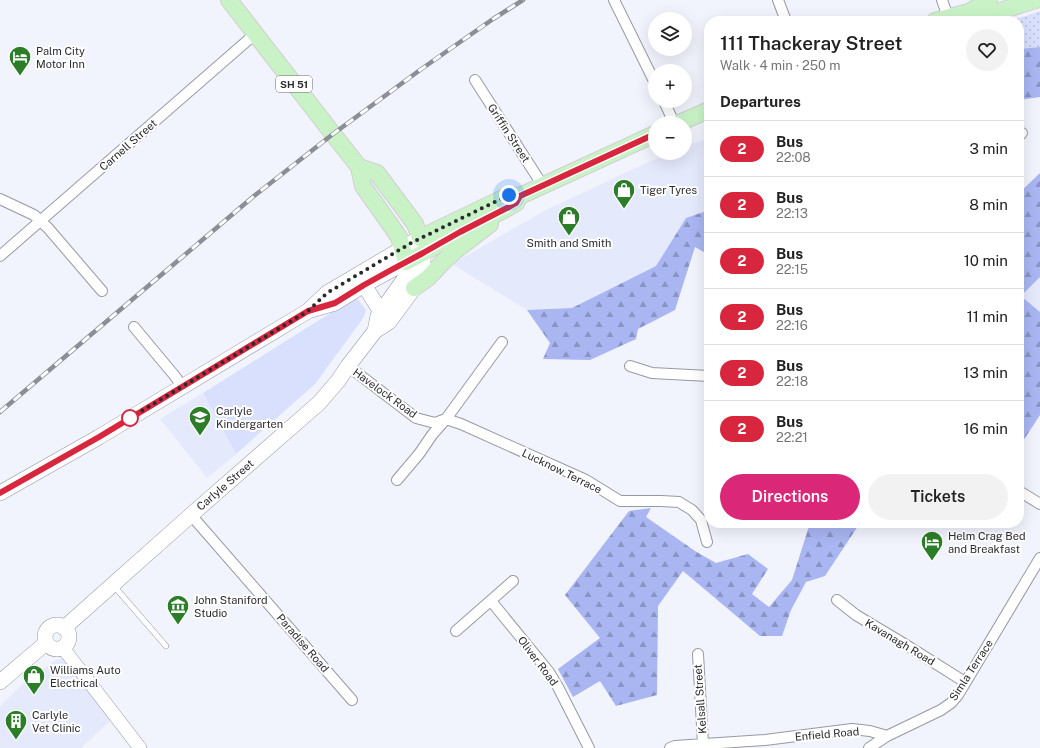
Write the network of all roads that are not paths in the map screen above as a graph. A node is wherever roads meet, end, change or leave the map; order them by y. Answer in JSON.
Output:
{"nodes":[{"id":1,"x":614,"y":0,"type":"edge"},
{"id":2,"x":778,"y":0,"type":"edge"},
{"id":3,"x":942,"y":0,"type":"edge"},
{"id":4,"x":989,"y":0,"type":"edge"},
{"id":5,"x":1036,"y":0,"type":"edge"},
{"id":6,"x":232,"y":1,"type":"edge"},
{"id":7,"x":969,"y":12,"type":"junction"},
{"id":8,"x":784,"y":16,"type":"edge"},
{"id":9,"x":941,"y":16,"type":"edge"},
{"id":10,"x":953,"y":16,"type":"edge"},
{"id":11,"x":255,"y":34,"type":"junction"},
{"id":12,"x":648,"y":69,"type":"edge"},
{"id":13,"x":475,"y":80,"type":"dead end"},
{"id":14,"x":704,"y":112,"type":"edge"},
{"id":15,"x":692,"y":118,"type":"edge"},
{"id":16,"x":648,"y":137,"type":"edge"},
{"id":17,"x":359,"y":166,"type":"junction"},
{"id":18,"x":543,"y":186,"type":"junction"},
{"id":19,"x":520,"y":196,"type":"junction"},
{"id":20,"x":0,"y":199,"type":"edge"},
{"id":21,"x":502,"y":211,"type":"junction"},
{"id":22,"x":40,"y":221,"type":"junction"},
{"id":23,"x":422,"y":246,"type":"junction"},
{"id":24,"x":404,"y":255,"type":"junction"},
{"id":25,"x":0,"y":256,"type":"edge"},
{"id":26,"x":364,"y":285,"type":"junction"},
{"id":27,"x":414,"y":288,"type":"junction"},
{"id":28,"x":102,"y":292,"type":"dead end"},
{"id":29,"x":308,"y":311,"type":"junction"},
{"id":30,"x":381,"y":312,"type":"junction"},
{"id":31,"x":134,"y":326,"type":"dead end"},
{"id":32,"x":375,"y":331,"type":"junction"},
{"id":33,"x":502,"y":342,"type":"dead end"},
{"id":34,"x":348,"y":366,"type":"junction"},
{"id":35,"x":630,"y":366,"type":"dead end"},
{"id":36,"x":704,"y":376,"type":"edge"},
{"id":37,"x":182,"y":387,"type":"junction"},
{"id":38,"x":446,"y":419,"type":"junction"},
{"id":39,"x":397,"y":480,"type":"dead end"},
{"id":40,"x":0,"y":493,"type":"edge"},
{"id":41,"x":1024,"y":494,"type":"edge"},
{"id":42,"x":1040,"y":504,"type":"edge"},
{"id":43,"x":191,"y":515,"type":"junction"},
{"id":44,"x":706,"y":542,"type":"dead end"},
{"id":45,"x":1040,"y":558,"type":"edge"},
{"id":46,"x":513,"y":581,"type":"dead end"},
{"id":47,"x":112,"y":585,"type":"junction"},
{"id":48,"x":836,"y":600,"type":"dead end"},
{"id":49,"x":491,"y":601,"type":"junction"},
{"id":50,"x":64,"y":628,"type":"junction"},
{"id":51,"x":456,"y":631,"type":"dead end"},
{"id":52,"x":46,"y":643,"type":"junction"},
{"id":53,"x":166,"y":646,"type":"dead end"},
{"id":54,"x":63,"y":648,"type":"junction"},
{"id":55,"x":698,"y":654,"type":"dead end"},
{"id":56,"x":0,"y":682,"type":"edge"},
{"id":57,"x":965,"y":682,"type":"junction"},
{"id":58,"x":352,"y":700,"type":"dead end"},
{"id":59,"x":887,"y":736,"type":"junction"},
{"id":60,"x":703,"y":744,"type":"junction"},
{"id":61,"x":140,"y":748,"type":"edge"},
{"id":62,"x":589,"y":748,"type":"edge"},
{"id":63,"x":670,"y":748,"type":"edge"},
{"id":64,"x":869,"y":748,"type":"edge"}],
"edges":[{"from":1,"to":12,"type":"street"},
{"from":2,"to":8,"type":"street"},
{"from":3,"to":9,"type":"street"},
{"from":4,"to":7,"type":"main road"},
{"from":5,"to":7,"type":"main road"},
{"from":6,"to":11,"type":"main road","number":"SH 51"},
{"from":7,"to":10,"type":"main road"},
{"from":11,"to":17,"type":"main road","number":"SH 51"},
{"from":11,"to":22,"type":"street","name":"Carnell Street"},
{"from":13,"to":18,"type":"street","name":"Griffin Street"},
{"from":14,"to":15,"type":"main road"},
{"from":16,"to":18,"type":"main road"},
{"from":17,"to":23,"type":"main road","number":"SH 51"},
{"from":17,"to":24,"type":"main road","number":"SH 51"},
{"from":18,"to":19,"type":"main road"},
{"from":19,"to":21,"type":"main road"},
{"from":19,"to":23,"type":"main road"},
{"from":20,"to":22,"type":"street"},
{"from":21,"to":23,"type":"main road"},
{"from":21,"to":27,"type":"main road"},
{"from":22,"to":25,"type":"street","name":"Carnell Street"},
{"from":22,"to":28,"type":"street"},
{"from":23,"to":24,"type":"main road"},
{"from":23,"to":27,"type":"main road","name":"Carlyle Street"},
{"from":24,"to":26,"type":"main road"},
{"from":24,"to":29,"type":"main road"},
{"from":24,"to":30,"type":"main road","name":"Carlyle Street"},
{"from":26,"to":29,"type":"main road"},
{"from":26,"to":30,"type":"main road"},
{"from":27,"to":32,"type":"main road","name":"Carlyle Street"},
{"from":29,"to":37,"type":"main road"},
{"from":30,"to":32,"type":"main road","name":"Carlyle Street"},
{"from":31,"to":37,"type":"street"},
{"from":32,"to":34,"type":"main road","name":"Carlyle Street"},
{"from":33,"to":38,"type":"street"},
{"from":34,"to":38,"type":"street","name":"Havelock Road"},
{"from":34,"to":43,"type":"main road","name":"Carlyle Street"},
{"from":35,"to":36,"type":"street"},
{"from":37,"to":40,"type":"main road"},
{"from":38,"to":39,"type":"street"},
{"from":38,"to":44,"type":"street","name":"Lucknow Terrace"},
{"from":41,"to":42,"type":"street"},
{"from":43,"to":47,"type":"main road","name":"Carlyle Street"},
{"from":43,"to":58,"type":"street","name":"Paradise Road"},
{"from":45,"to":57,"type":"street","name":"Simla Terrace"},
{"from":46,"to":49,"type":"street"},
{"from":47,"to":50,"type":"main road","name":"Carlyle Street"},
{"from":47,"to":53,"type":"lane"},
{"from":48,"to":57,"type":"street","name":"Kavanagh Road"},
{"from":49,"to":51,"type":"street"},
{"from":49,"to":62,"type":"street","name":"Oliver Road"},
{"from":50,"to":52,"type":"main road"},
{"from":50,"to":54,"type":"main road"},
{"from":52,"to":54,"type":"main road"},
{"from":52,"to":56,"type":"main road"},
{"from":54,"to":61,"type":"street"},
{"from":55,"to":60,"type":"street","name":"Kelsall Street"},
{"from":57,"to":59,"type":"street","name":"Simla Terrace"},
{"from":59,"to":60,"type":"street","name":"Enfield Road"},
{"from":59,"to":64,"type":"street","name":"Simla Terrace"},
{"from":60,"to":63,"type":"street","name":"Enfield Road"}]}
